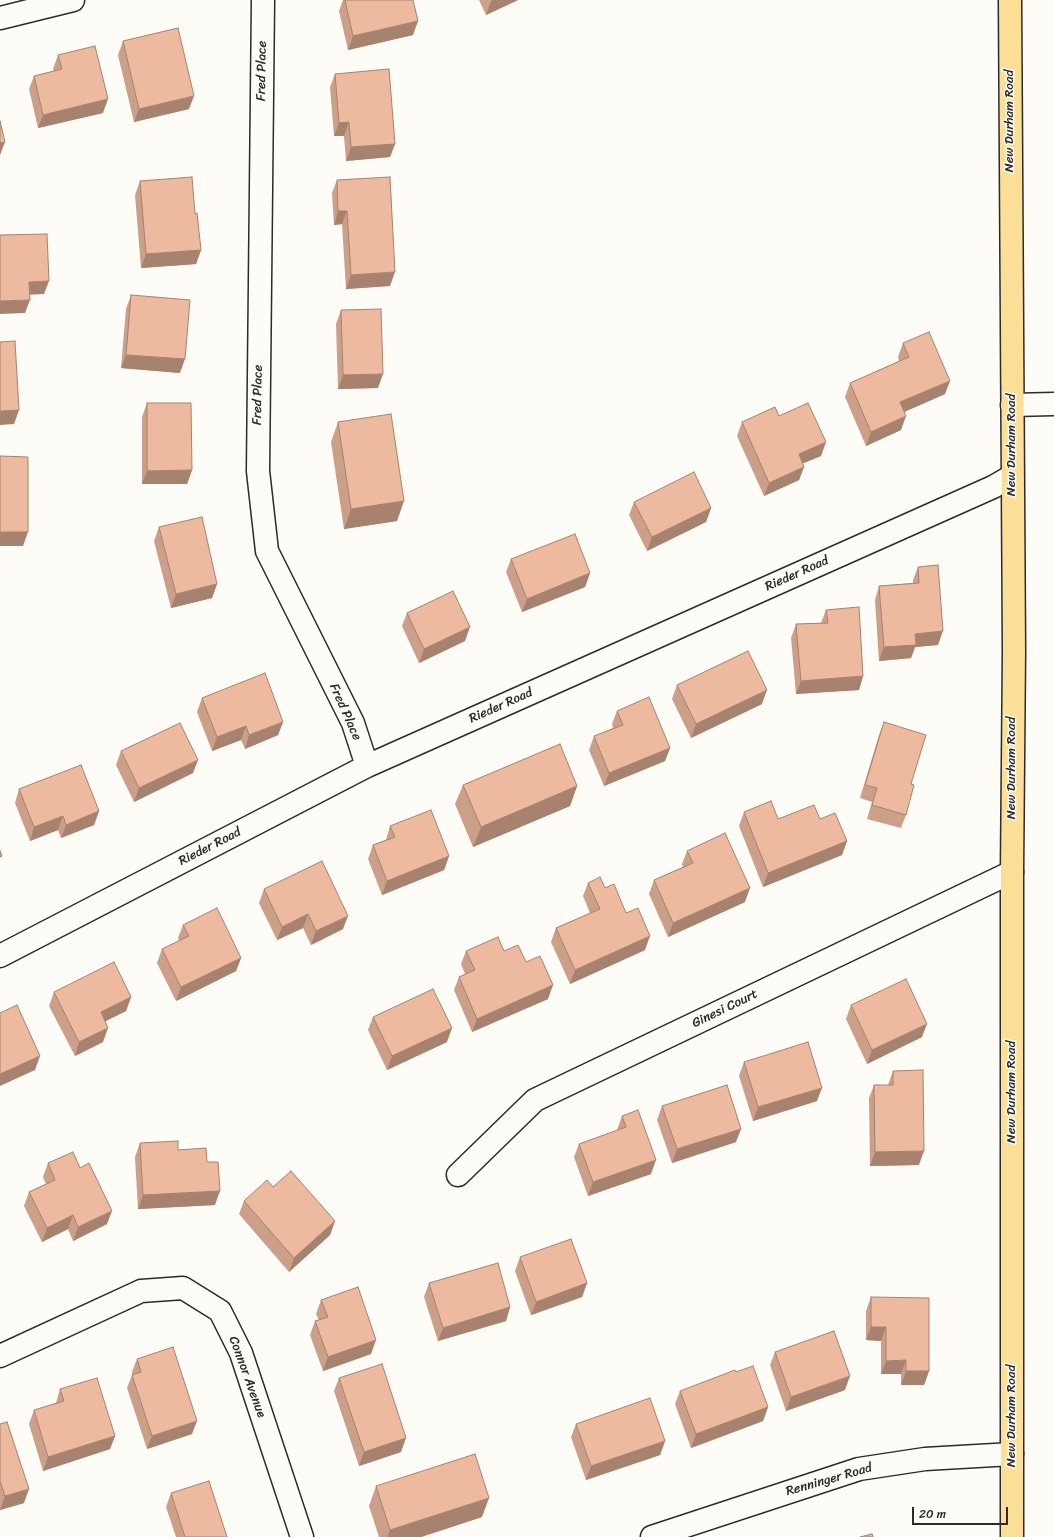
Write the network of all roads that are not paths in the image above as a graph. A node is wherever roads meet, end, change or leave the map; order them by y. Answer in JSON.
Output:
{"nodes":[{"id":1,"x":73,"y":0,"type":"edge"},
{"id":2,"x":263,"y":0,"type":"edge"},
{"id":3,"x":1010,"y":0,"type":"edge"},
{"id":4,"x":0,"y":18,"type":"edge"},
{"id":5,"x":1054,"y":404,"type":"edge"},
{"id":6,"x":1012,"y":405,"type":"junction"},
{"id":7,"x":1012,"y":476,"type":"junction"},
{"id":8,"x":367,"y":766,"type":"junction"},
{"id":9,"x":1012,"y":872,"type":"junction"},
{"id":10,"x":0,"y":956,"type":"edge"},
{"id":11,"x":458,"y":1175,"type":"dead end"},
{"id":12,"x":0,"y":1356,"type":"edge"},
{"id":13,"x":1012,"y":1454,"type":"junction"},
{"id":14,"x":302,"y":1537,"type":"edge"},
{"id":15,"x":652,"y":1537,"type":"edge"},
{"id":16,"x":1012,"y":1537,"type":"edge"}],
"edges":[{"from":1,"to":4,"type":"street"},
{"from":2,"to":8,"type":"street","name":"Fred Place"},
{"from":3,"to":6,"type":"main road","name":"New Durham Road"},
{"from":5,"to":6,"type":"street"},
{"from":6,"to":7,"type":"main road","name":"New Durham Road"},
{"from":7,"to":8,"type":"street","name":"Rieder Road"},
{"from":7,"to":9,"type":"main road","name":"New Durham Road"},
{"from":8,"to":10,"type":"street","name":"Rieder Road"},
{"from":9,"to":11,"type":"street","name":"Ginesi Court"},
{"from":9,"to":13,"type":"main road","name":"New Durham Road"},
{"from":12,"to":14,"type":"street","name":"Connor Avenue"},
{"from":13,"to":15,"type":"street","name":"Renninger Road"},
{"from":13,"to":16,"type":"main road","name":"New Durham Road"}]}
